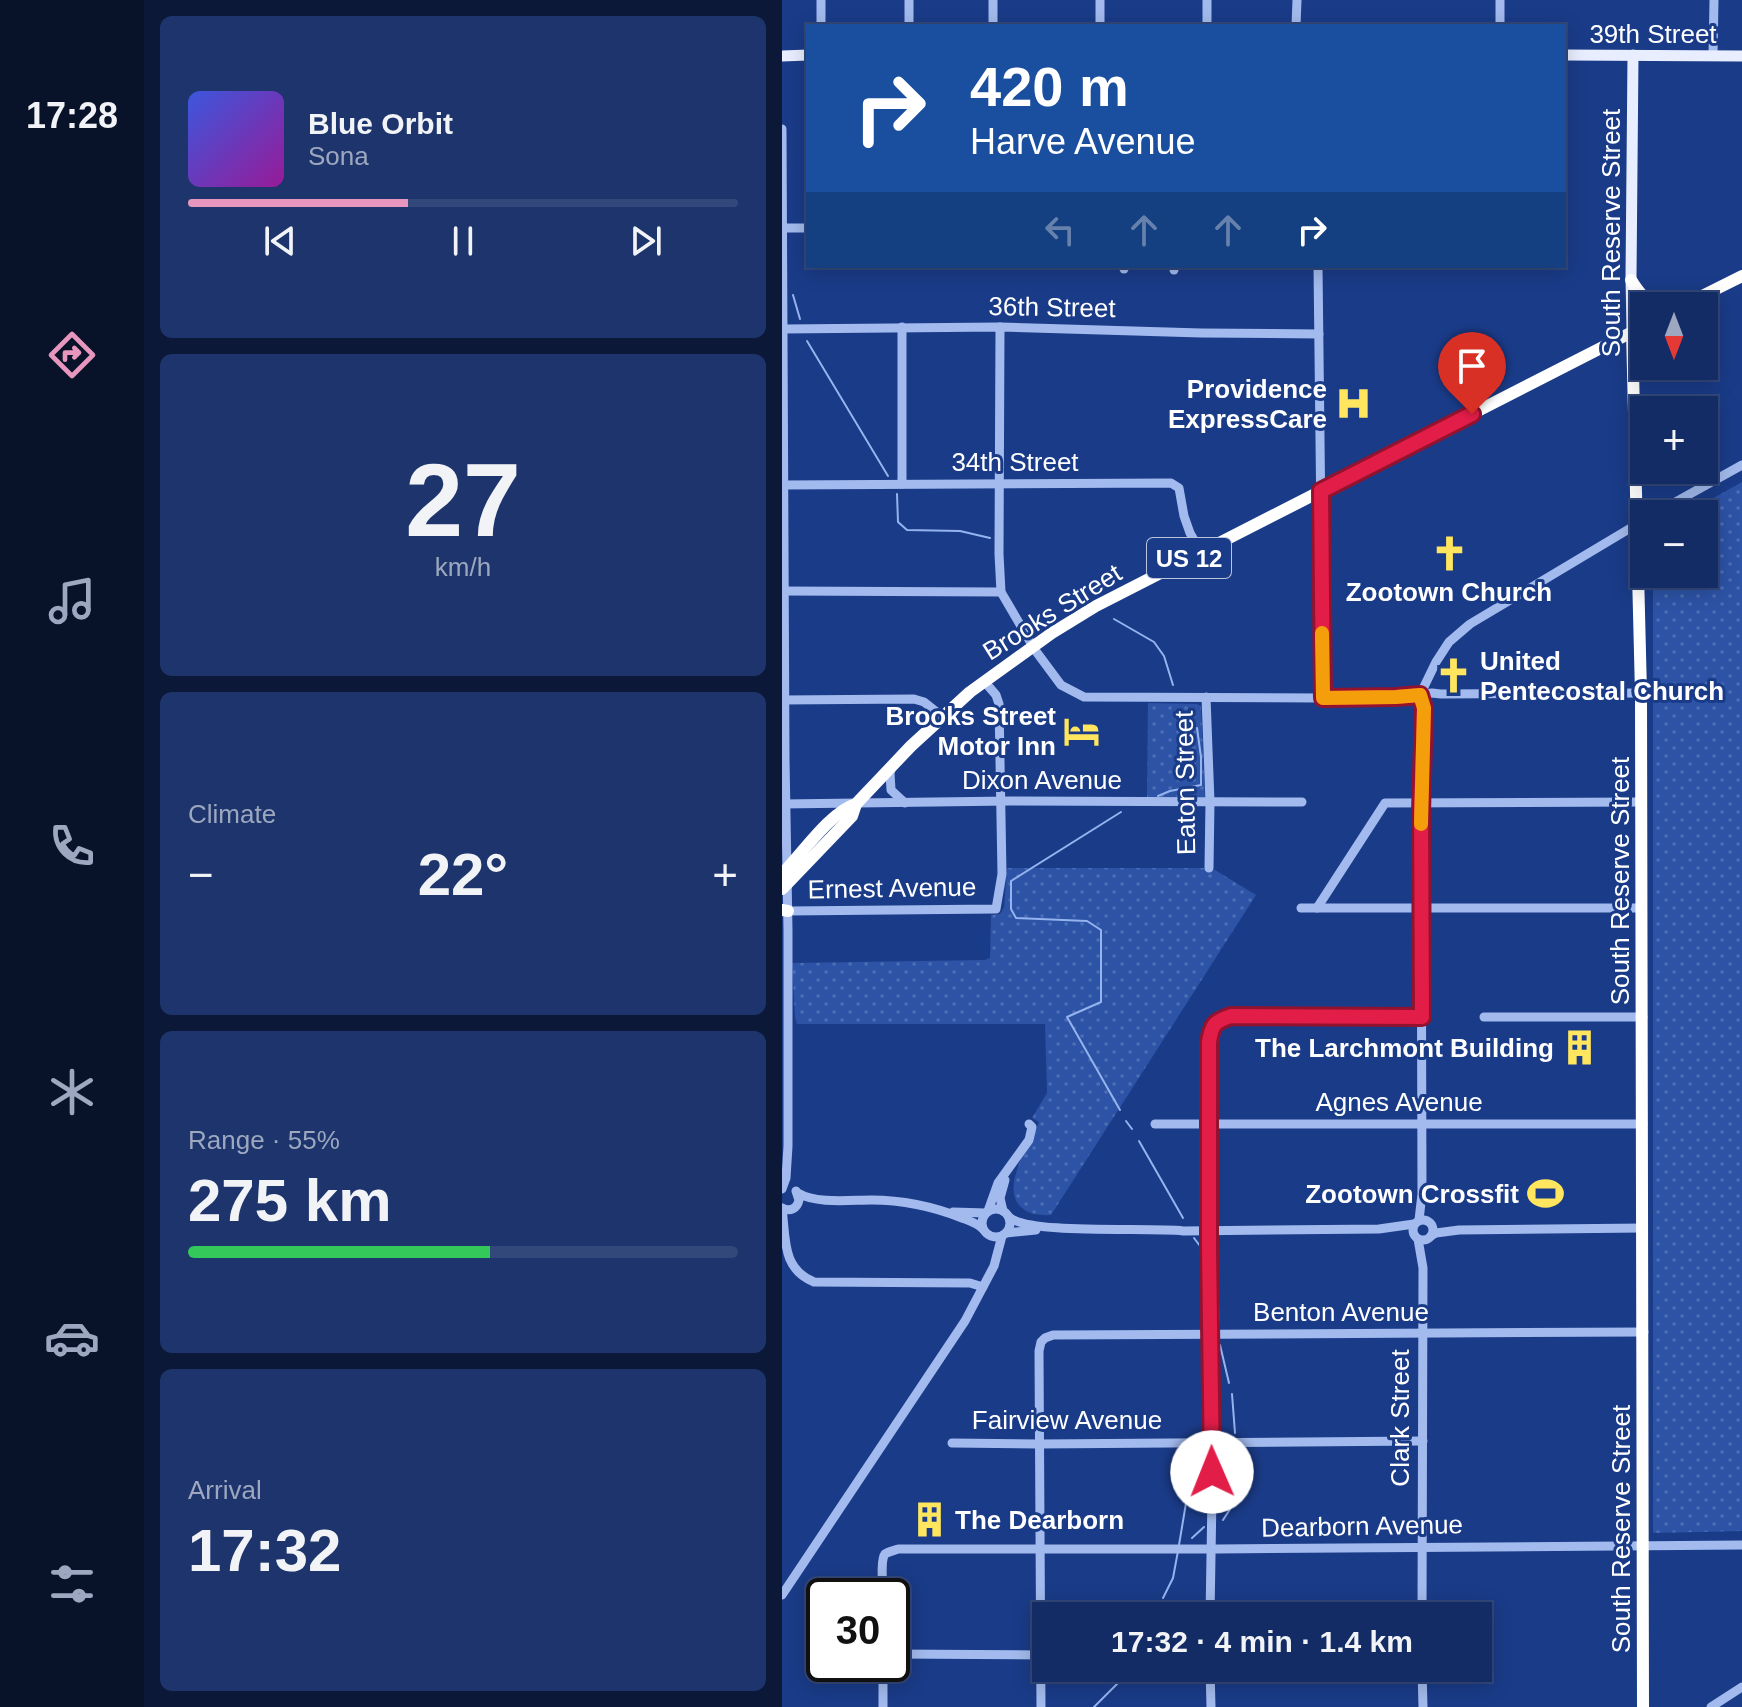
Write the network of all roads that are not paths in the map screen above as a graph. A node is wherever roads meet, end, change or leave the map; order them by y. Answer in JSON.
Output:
{"nodes":[{"id":1,"x":821,"y":0,"type":"edge"},
{"id":2,"x":909,"y":0,"type":"edge"},
{"id":3,"x":993,"y":0,"type":"edge"},
{"id":4,"x":1100,"y":0,"type":"edge"},
{"id":5,"x":1207,"y":0,"type":"edge"},
{"id":6,"x":1297,"y":0,"type":"edge"},
{"id":7,"x":1500,"y":0,"type":"edge"},
{"id":8,"x":1714,"y":0,"type":"edge"},
{"id":9,"x":821,"y":24,"type":"edge"},
{"id":10,"x":909,"y":24,"type":"edge"},
{"id":11,"x":993,"y":24,"type":"edge"},
{"id":12,"x":1100,"y":24,"type":"edge"},
{"id":13,"x":1207,"y":24,"type":"edge"},
{"id":14,"x":1296,"y":24,"type":"edge"},
{"id":15,"x":1500,"y":24,"type":"edge"},
{"id":16,"x":806,"y":55,"type":"edge"},
{"id":17,"x":1566,"y":55,"type":"edge"},
{"id":18,"x":1633,"y":55,"type":"junction"},
{"id":19,"x":1713,"y":55,"type":"junction"},
{"id":20,"x":782,"y":56,"type":"edge"},
{"id":21,"x":1742,"y":56,"type":"edge"},
{"id":22,"x":782,"y":129,"type":"edge"},
{"id":23,"x":784,"y":228,"type":"edge"},
{"id":24,"x":806,"y":228,"type":"edge"},
{"id":25,"x":1318,"y":268,"type":"edge"},
{"id":26,"x":1742,"y":276,"type":"edge"},
{"id":27,"x":1631,"y":280,"type":"junction"},
{"id":28,"x":1633,"y":292,"type":"edge"},
{"id":29,"x":1639,"y":292,"type":"edge"},
{"id":30,"x":1710,"y":292,"type":"edge"},
{"id":31,"x":783,"y":315,"type":"edge"},
{"id":32,"x":902,"y":327,"type":"junction"},
{"id":33,"x":1000,"y":327,"type":"junction"},
{"id":34,"x":783,"y":329,"type":"edge"},
{"id":35,"x":1630,"y":333,"type":"edge"},
{"id":36,"x":1319,"y":334,"type":"junction"},
{"id":37,"x":1639,"y":380,"type":"edge"},
{"id":38,"x":783,"y":401,"type":"edge"},
{"id":39,"x":1742,"y":465,"type":"edge"},
{"id":40,"x":902,"y":484,"type":"junction"},
{"id":41,"x":1000,"y":484,"type":"junction"},
{"id":42,"x":783,"y":485,"type":"edge"},
{"id":43,"x":1321,"y":491,"type":"junction"},
{"id":44,"x":1640,"y":500,"type":"edge"},
{"id":45,"x":1679,"y":500,"type":"edge"},
{"id":46,"x":1630,"y":528,"type":"edge"},
{"id":47,"x":1201,"y":552,"type":"junction"},
{"id":48,"x":1640,"y":588,"type":"edge"},
{"id":49,"x":783,"y":591,"type":"edge"},
{"id":50,"x":1001,"y":592,"type":"junction"},
{"id":51,"x":1033,"y":647,"type":"junction"},
{"id":52,"x":984,"y":681,"type":"junction"},
{"id":53,"x":1641,"y":693,"type":"junction"},
{"id":54,"x":1420,"y":695,"type":"junction"},
{"id":55,"x":1206,"y":697,"type":"junction"},
{"id":56,"x":1323,"y":698,"type":"junction"},
{"id":57,"x":783,"y":700,"type":"edge"},
{"id":58,"x":943,"y":717,"type":"junction"},
{"id":59,"x":893,"y":765,"type":"junction"},
{"id":60,"x":1000,"y":802,"type":"junction"},
{"id":61,"x":1210,"y":802,"type":"junction"},
{"id":62,"x":1302,"y":802,"type":"dead end"},
{"id":63,"x":1421,"y":802,"type":"junction"},
{"id":64,"x":1642,"y":802,"type":"junction"},
{"id":65,"x":905,"y":803,"type":"junction"},
{"id":66,"x":784,"y":804,"type":"edge"},
{"id":67,"x":856,"y":804,"type":"junction"},
{"id":68,"x":1209,"y":868,"type":"dead end"},
{"id":69,"x":785,"y":879,"type":"edge"},
{"id":70,"x":1301,"y":908,"type":"dead end"},
{"id":71,"x":1317,"y":908,"type":"junction"},
{"id":72,"x":1642,"y":908,"type":"junction"},
{"id":73,"x":1422,"y":909,"type":"junction"},
{"id":74,"x":785,"y":911,"type":"edge"},
{"id":75,"x":1422,"y":1017,"type":"junction"},
{"id":76,"x":1484,"y":1017,"type":"dead end"},
{"id":77,"x":1643,"y":1017,"type":"junction"},
{"id":78,"x":785,"y":1031,"type":"edge"},
{"id":79,"x":1209,"y":1123,"type":"junction"},
{"id":80,"x":1029,"y":1124,"type":"dead end"},
{"id":81,"x":1155,"y":1124,"type":"dead end"},
{"id":82,"x":1421,"y":1124,"type":"junction"},
{"id":83,"x":1643,"y":1124,"type":"junction"},
{"id":84,"x":788,"y":1146,"type":"junction"},
{"id":85,"x":1006,"y":1173,"type":"junction"},
{"id":86,"x":782,"y":1189,"type":"edge"},
{"id":87,"x":797,"y":1192,"type":"junction"},
{"id":88,"x":844,"y":1200,"type":"junction"},
{"id":89,"x":782,"y":1208,"type":"edge"},
{"id":90,"x":795,"y":1208,"type":"junction"},
{"id":91,"x":947,"y":1211,"type":"junction"},
{"id":92,"x":987,"y":1212,"type":"junction"},
{"id":93,"x":1006,"y":1214,"type":"junction"},
{"id":94,"x":1047,"y":1228,"type":"junction"},
{"id":95,"x":1643,"y":1228,"type":"junction"},
{"id":96,"x":1423,"y":1229,"type":"junction"},
{"id":97,"x":1209,"y":1230,"type":"junction"},
{"id":98,"x":986,"y":1232,"type":"junction"},
{"id":99,"x":1004,"y":1234,"type":"junction"},
{"id":100,"x":787,"y":1246,"type":"junction"},
{"id":101,"x":983,"y":1287,"type":"junction"},
{"id":102,"x":1644,"y":1332,"type":"junction"},
{"id":103,"x":1422,"y":1334,"type":"junction"},
{"id":104,"x":1211,"y":1335,"type":"junction"},
{"id":105,"x":1212,"y":1441,"type":"junction"},
{"id":106,"x":1423,"y":1441,"type":"junction"},
{"id":107,"x":952,"y":1443,"type":"dead end"},
{"id":108,"x":1039,"y":1444,"type":"junction"},
{"id":109,"x":1742,"y":1545,"type":"edge"},
{"id":110,"x":1644,"y":1546,"type":"junction"},
{"id":111,"x":1422,"y":1547,"type":"junction"},
{"id":112,"x":1041,"y":1549,"type":"junction"},
{"id":113,"x":1212,"y":1549,"type":"junction"},
{"id":114,"x":883,"y":1578,"type":"edge"},
{"id":115,"x":782,"y":1595,"type":"edge"},
{"id":116,"x":1039,"y":1602,"type":"edge"},
{"id":117,"x":1210,"y":1602,"type":"edge"},
{"id":118,"x":1422,"y":1602,"type":"edge"},
{"id":119,"x":910,"y":1654,"type":"edge"},
{"id":120,"x":1032,"y":1655,"type":"edge"},
{"id":121,"x":883,"y":1682,"type":"edge"},
{"id":122,"x":1042,"y":1682,"type":"edge"},
{"id":123,"x":1210,"y":1682,"type":"edge"},
{"id":124,"x":1422,"y":1682,"type":"edge"},
{"id":125,"x":1742,"y":1687,"type":"edge"},
{"id":126,"x":883,"y":1707,"type":"edge"},
{"id":127,"x":1041,"y":1707,"type":"edge"},
{"id":128,"x":1211,"y":1707,"type":"edge"},
{"id":129,"x":1423,"y":1707,"type":"edge"},
{"id":130,"x":1643,"y":1707,"type":"edge"},
{"id":131,"x":1711,"y":1707,"type":"edge"}],
"edges":[{"from":1,"to":9,"type":"street"},
{"from":2,"to":10,"type":"street"},
{"from":3,"to":11,"type":"street"},
{"from":4,"to":12,"type":"street"},
{"from":5,"to":13,"type":"street"},
{"from":6,"to":14,"type":"street"},
{"from":7,"to":15,"type":"street"},
{"from":8,"to":19,"type":"street"},
{"from":16,"to":20,"type":"main road"},
{"from":17,"to":18,"type":"main road","name":"39th Street"},
{"from":18,"to":19,"type":"main road","name":"39th Street"},
{"from":18,"to":27,"type":"main road","name":"South Reserve Street"},
{"from":19,"to":21,"type":"main road","name":"39th Street"},
{"from":22,"to":23,"type":"street"},
{"from":23,"to":24,"type":"street"},
{"from":23,"to":31,"type":"street"},
{"from":25,"to":36,"type":"street"},
{"from":26,"to":30,"type":"highway"},
{"from":27,"to":28,"type":"main road","name":"South Reserve Street"},
{"from":27,"to":29,"type":"highway"},
{"from":31,"to":34,"type":"street"},
{"from":32,"to":33,"type":"street","name":"36th Street"},
{"from":32,"to":34,"type":"street","name":"36th Street"},
{"from":32,"to":40,"type":"street"},
{"from":33,"to":36,"type":"street","name":"36th Street"},
{"from":33,"to":41,"type":"street"},
{"from":34,"to":38,"type":"street"},
{"from":35,"to":43,"type":"highway","name":"Brooks Street","number":"US 12"},
{"from":36,"to":43,"type":"street"},
{"from":37,"to":44,"type":"highway","name":"South Reserve Street"},
{"from":38,"to":42,"type":"street"},
{"from":39,"to":45,"type":"street"},
{"from":40,"to":41,"type":"street","name":"34th Street"},
{"from":40,"to":42,"type":"street","name":"34th Street"},
{"from":41,"to":47,"type":"street","name":"34th Street"},
{"from":41,"to":50,"type":"street"},
{"from":42,"to":49,"type":"street"},
{"from":43,"to":47,"type":"highway","name":"Brooks Street","number":"US 12"},
{"from":43,"to":56,"type":"street"},
{"from":46,"to":54,"type":"street"},
{"from":47,"to":51,"type":"highway","name":"Brooks Street","number":"US 12"},
{"from":48,"to":53,"type":"highway","name":"South Reserve Street"},
{"from":49,"to":50,"type":"street"},
{"from":49,"to":57,"type":"street"},
{"from":50,"to":51,"type":"street"},
{"from":51,"to":52,"type":"highway","name":"Brooks Street","number":"US 12"},
{"from":51,"to":55,"type":"street"},
{"from":52,"to":58,"type":"highway","name":"Brooks Street","number":"US 12"},
{"from":52,"to":60,"type":"street"},
{"from":53,"to":54,"type":"street"},
{"from":53,"to":64,"type":"highway","name":"South Reserve Street"},
{"from":54,"to":56,"type":"street"},
{"from":54,"to":63,"type":"street"},
{"from":55,"to":56,"type":"street"},
{"from":55,"to":61,"type":"street","name":"Eaton Street"},
{"from":57,"to":58,"type":"street"},
{"from":57,"to":66,"type":"street"},
{"from":58,"to":59,"type":"highway","name":"Brooks Street","number":"US 12"},
{"from":59,"to":65,"type":"street"},
{"from":59,"to":67,"type":"highway","name":"Brooks Street","number":"US 12"},
{"from":60,"to":61,"type":"street","name":"Dixon Avenue"},
{"from":60,"to":65,"type":"street","name":"Dixon Avenue"},
{"from":60,"to":74,"type":"street","name":"Ernest Avenue"},
{"from":61,"to":62,"type":"street","name":"Dixon Avenue"},
{"from":61,"to":68,"type":"street","name":"Eaton Street"},
{"from":63,"to":64,"type":"street"},
{"from":63,"to":71,"type":"street"},
{"from":63,"to":73,"type":"street"},
{"from":64,"to":72,"type":"highway","name":"South Reserve Street"},
{"from":65,"to":67,"type":"street","name":"Dixon Avenue"},
{"from":66,"to":67,"type":"street","name":"Dixon Avenue"},
{"from":66,"to":69,"type":"street"},
{"from":67,"to":69,"type":"highway","name":"Brooks Street","number":"US 12"},
{"from":69,"to":74,"type":"street"},
{"from":70,"to":71,"type":"street"},
{"from":71,"to":73,"type":"street"},
{"from":72,"to":73,"type":"street"},
{"from":72,"to":77,"type":"highway","name":"South Reserve Street"},
{"from":73,"to":75,"type":"street"},
{"from":74,"to":78,"type":"street"},
{"from":75,"to":79,"type":"street"},
{"from":75,"to":82,"type":"street"},
{"from":76,"to":77,"type":"street"},
{"from":77,"to":83,"type":"highway","name":"South Reserve Street"},
{"from":78,"to":84,"type":"street"},
{"from":79,"to":81,"type":"street","name":"Agnes Avenue"},
{"from":79,"to":82,"type":"street","name":"Agnes Avenue"},
{"from":79,"to":97,"type":"street"},
{"from":80,"to":85,"type":"street"},
{"from":82,"to":83,"type":"street","name":"Agnes Avenue"},
{"from":82,"to":96,"type":"street"},
{"from":83,"to":95,"type":"highway","name":"South Reserve Street"},
{"from":84,"to":86,"type":"street"},
{"from":84,"to":87,"type":"street"},
{"from":85,"to":92,"type":"street"},
{"from":85,"to":93,"type":"street"},
{"from":86,"to":87,"type":"street"},
{"from":87,"to":88,"type":"street"},
{"from":87,"to":90,"type":"street"},
{"from":88,"to":90,"type":"street"},
{"from":88,"to":91,"type":"street"},
{"from":89,"to":90,"type":"street"},
{"from":89,"to":100,"type":"street"},
{"from":90,"to":100,"type":"street"},
{"from":91,"to":92,"type":"street"},
{"from":91,"to":98,"type":"street"},
{"from":92,"to":93,"type":"street"},
{"from":92,"to":98,"type":"street"},
{"from":93,"to":94,"type":"street"},
{"from":93,"to":99,"type":"street"},
{"from":94,"to":97,"type":"street"},
{"from":94,"to":99,"type":"street"},
{"from":95,"to":96,"type":"street"},
{"from":95,"to":102,"type":"highway","name":"South Reserve Street"},
{"from":96,"to":97,"type":"street"},
{"from":96,"to":103,"type":"street","name":"Clark Street"},
{"from":97,"to":104,"type":"street"},
{"from":98,"to":99,"type":"street"},
{"from":98,"to":101,"type":"street"},
{"from":99,"to":101,"type":"street"},
{"from":100,"to":101,"type":"street"},
{"from":101,"to":115,"type":"street"},
{"from":102,"to":103,"type":"street","name":"Benton Avenue"},
{"from":102,"to":110,"type":"highway","name":"South Reserve Street"},
{"from":103,"to":104,"type":"street","name":"Benton Avenue"},
{"from":103,"to":106,"type":"street","name":"Clark Street"},
{"from":104,"to":105,"type":"street"},
{"from":104,"to":108,"type":"street","name":"Benton Avenue"},
{"from":105,"to":106,"type":"street","name":"Fairview Avenue"},
{"from":105,"to":108,"type":"street","name":"Fairview Avenue"},
{"from":105,"to":113,"type":"street"},
{"from":106,"to":111,"type":"street","name":"Clark Street"},
{"from":107,"to":108,"type":"street","name":"Fairview Avenue"},
{"from":108,"to":112,"type":"street"},
{"from":109,"to":110,"type":"street","name":"Dearborn Avenue"},
{"from":110,"to":111,"type":"street","name":"Dearborn Avenue"},
{"from":110,"to":130,"type":"highway","name":"South Reserve Street"},
{"from":111,"to":113,"type":"street","name":"Dearborn Avenue"},
{"from":111,"to":118,"type":"street","name":"Clark Street"},
{"from":112,"to":113,"type":"street","name":"Dearborn Avenue"},
{"from":112,"to":114,"type":"street","name":"Dearborn Avenue"},
{"from":112,"to":116,"type":"street"},
{"from":113,"to":117,"type":"street"},
{"from":119,"to":120,"type":"street"},
{"from":121,"to":126,"type":"street"},
{"from":122,"to":127,"type":"street"},
{"from":123,"to":128,"type":"street"},
{"from":124,"to":129,"type":"street"},
{"from":125,"to":131,"type":"street"}]}
